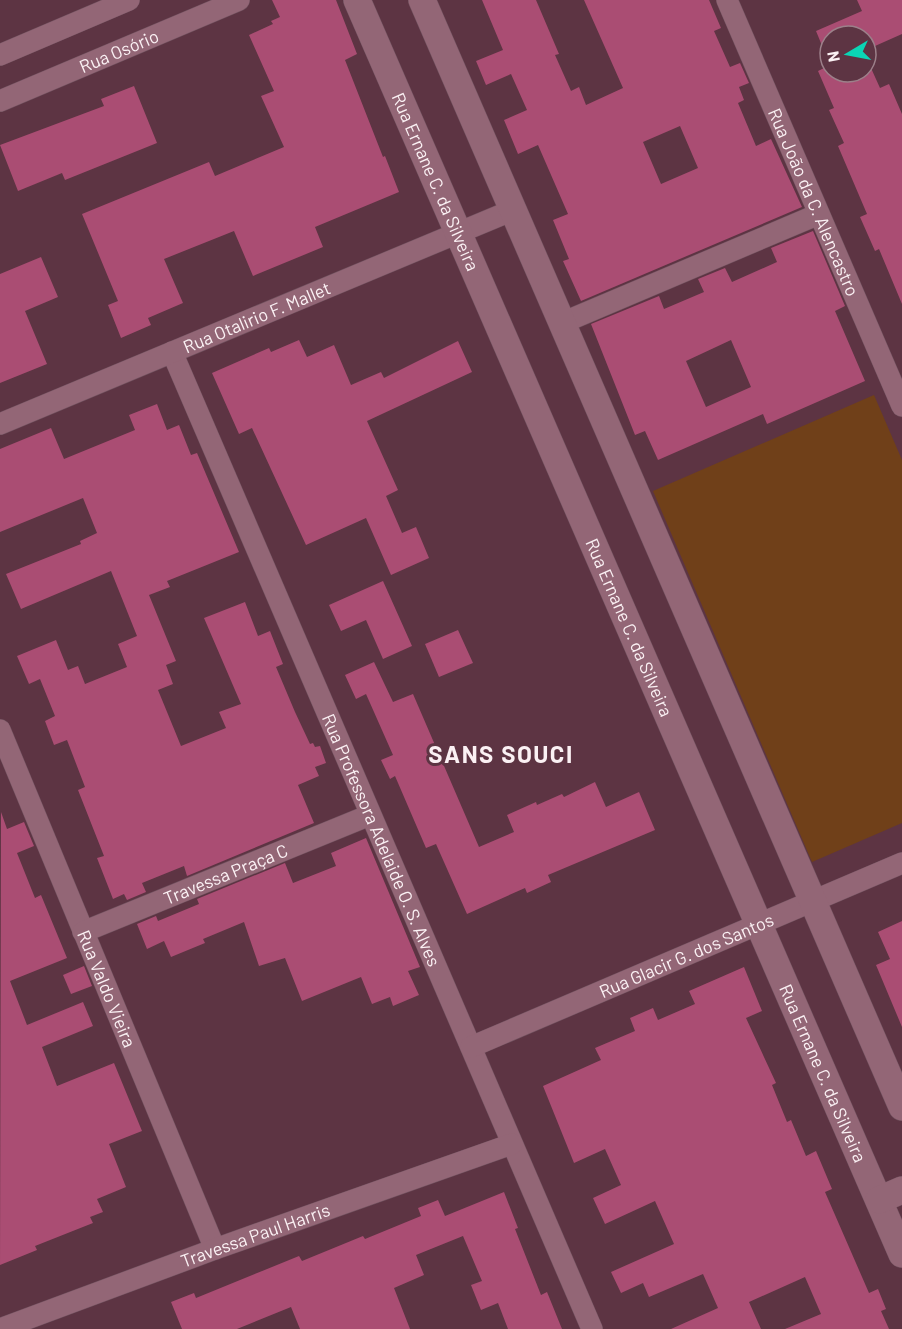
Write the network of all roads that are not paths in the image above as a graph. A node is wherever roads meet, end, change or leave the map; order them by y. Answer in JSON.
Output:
{"nodes":[{"id":1,"x":129,"y":0,"type":"edge"},
{"id":2,"x":239,"y":0,"type":"edge"},
{"id":3,"x":357,"y":0,"type":"edge"},
{"id":4,"x":422,"y":0,"type":"edge"},
{"id":5,"x":727,"y":0,"type":"edge"},
{"id":6,"x":0,"y":55,"type":"edge"},
{"id":7,"x":0,"y":101,"type":"edge"},
{"id":8,"x":513,"y":210,"type":"junction"},
{"id":9,"x":819,"y":214,"type":"junction"},
{"id":10,"x":458,"y":233,"type":"junction"},
{"id":11,"x":562,"y":323,"type":"junction"},
{"id":12,"x":172,"y":352,"type":"junction"},
{"id":13,"x":902,"y":406,"type":"edge"},
{"id":14,"x":0,"y":424,"type":"edge"},
{"id":15,"x":0,"y":730,"type":"edge"},
{"id":16,"x":370,"y":815,"type":"junction"},
{"id":17,"x":902,"y":863,"type":"edge"},
{"id":18,"x":813,"y":901,"type":"junction"},
{"id":19,"x":759,"y":924,"type":"junction"},
{"id":20,"x":83,"y":932,"type":"junction"},
{"id":21,"x":471,"y":1047,"type":"junction"},
{"id":22,"x":902,"y":1107,"type":"edge"},
{"id":23,"x":512,"y":1144,"type":"junction"},
{"id":24,"x":890,"y":1195,"type":"edge"},
{"id":25,"x":214,"y":1249,"type":"junction"},
{"id":26,"x":902,"y":1254,"type":"edge"},
{"id":27,"x":0,"y":1329,"type":"edge"},
{"id":28,"x":592,"y":1329,"type":"edge"}],
"edges":[{"from":1,"to":6,"type":"street"},
{"from":2,"to":7,"type":"street","name":"Rua Osório"},
{"from":3,"to":10,"type":"street","name":"Rua Ernane C. da Silveira"},
{"from":4,"to":8,"type":"street"},
{"from":5,"to":9,"type":"street","name":"Rua João da C. Alencastro"},
{"from":8,"to":10,"type":"street","name":"Rua Otalirio F. Mallet"},
{"from":8,"to":11,"type":"street"},
{"from":9,"to":11,"type":"street"},
{"from":9,"to":13,"type":"street","name":"Rua João da C. Alencastro"},
{"from":10,"to":12,"type":"street","name":"Rua Otalirio F. Mallet"},
{"from":10,"to":19,"type":"street","name":"Rua Ernane C. da Silveira"},
{"from":11,"to":18,"type":"street"},
{"from":12,"to":14,"type":"street","name":"Rua Otalirio F. Mallet"},
{"from":12,"to":16,"type":"street","name":"Rua Professora Adelaide O. S. Alves"},
{"from":15,"to":20,"type":"street","name":"Rua Valdo Vieira"},
{"from":16,"to":20,"type":"street","name":"Travessa Praça C"},
{"from":16,"to":21,"type":"street","name":"Rua Professora Adelaide O. S. Alves"},
{"from":17,"to":18,"type":"street","name":"Rua Glacir G. dos Santos"},
{"from":18,"to":19,"type":"street","name":"Rua Glacir G. dos Santos"},
{"from":18,"to":22,"type":"street"},
{"from":19,"to":21,"type":"street","name":"Rua Glacir G. dos Santos"},
{"from":19,"to":24,"type":"street","name":"Rua Ernane C. da Silveira"},
{"from":20,"to":25,"type":"street","name":"Rua Valdo Vieira"},
{"from":21,"to":23,"type":"street","name":"Rua Professora Adelaide O. S. Alves"},
{"from":23,"to":25,"type":"street","name":"Travessa Paul Harris"},
{"from":23,"to":28,"type":"street","name":"Rua Professora Adelaide O. S. Alves"},
{"from":24,"to":26,"type":"street","name":"Rua Ernane C. da Silveira"},
{"from":25,"to":27,"type":"street","name":"Travessa Paul Harris"}]}
